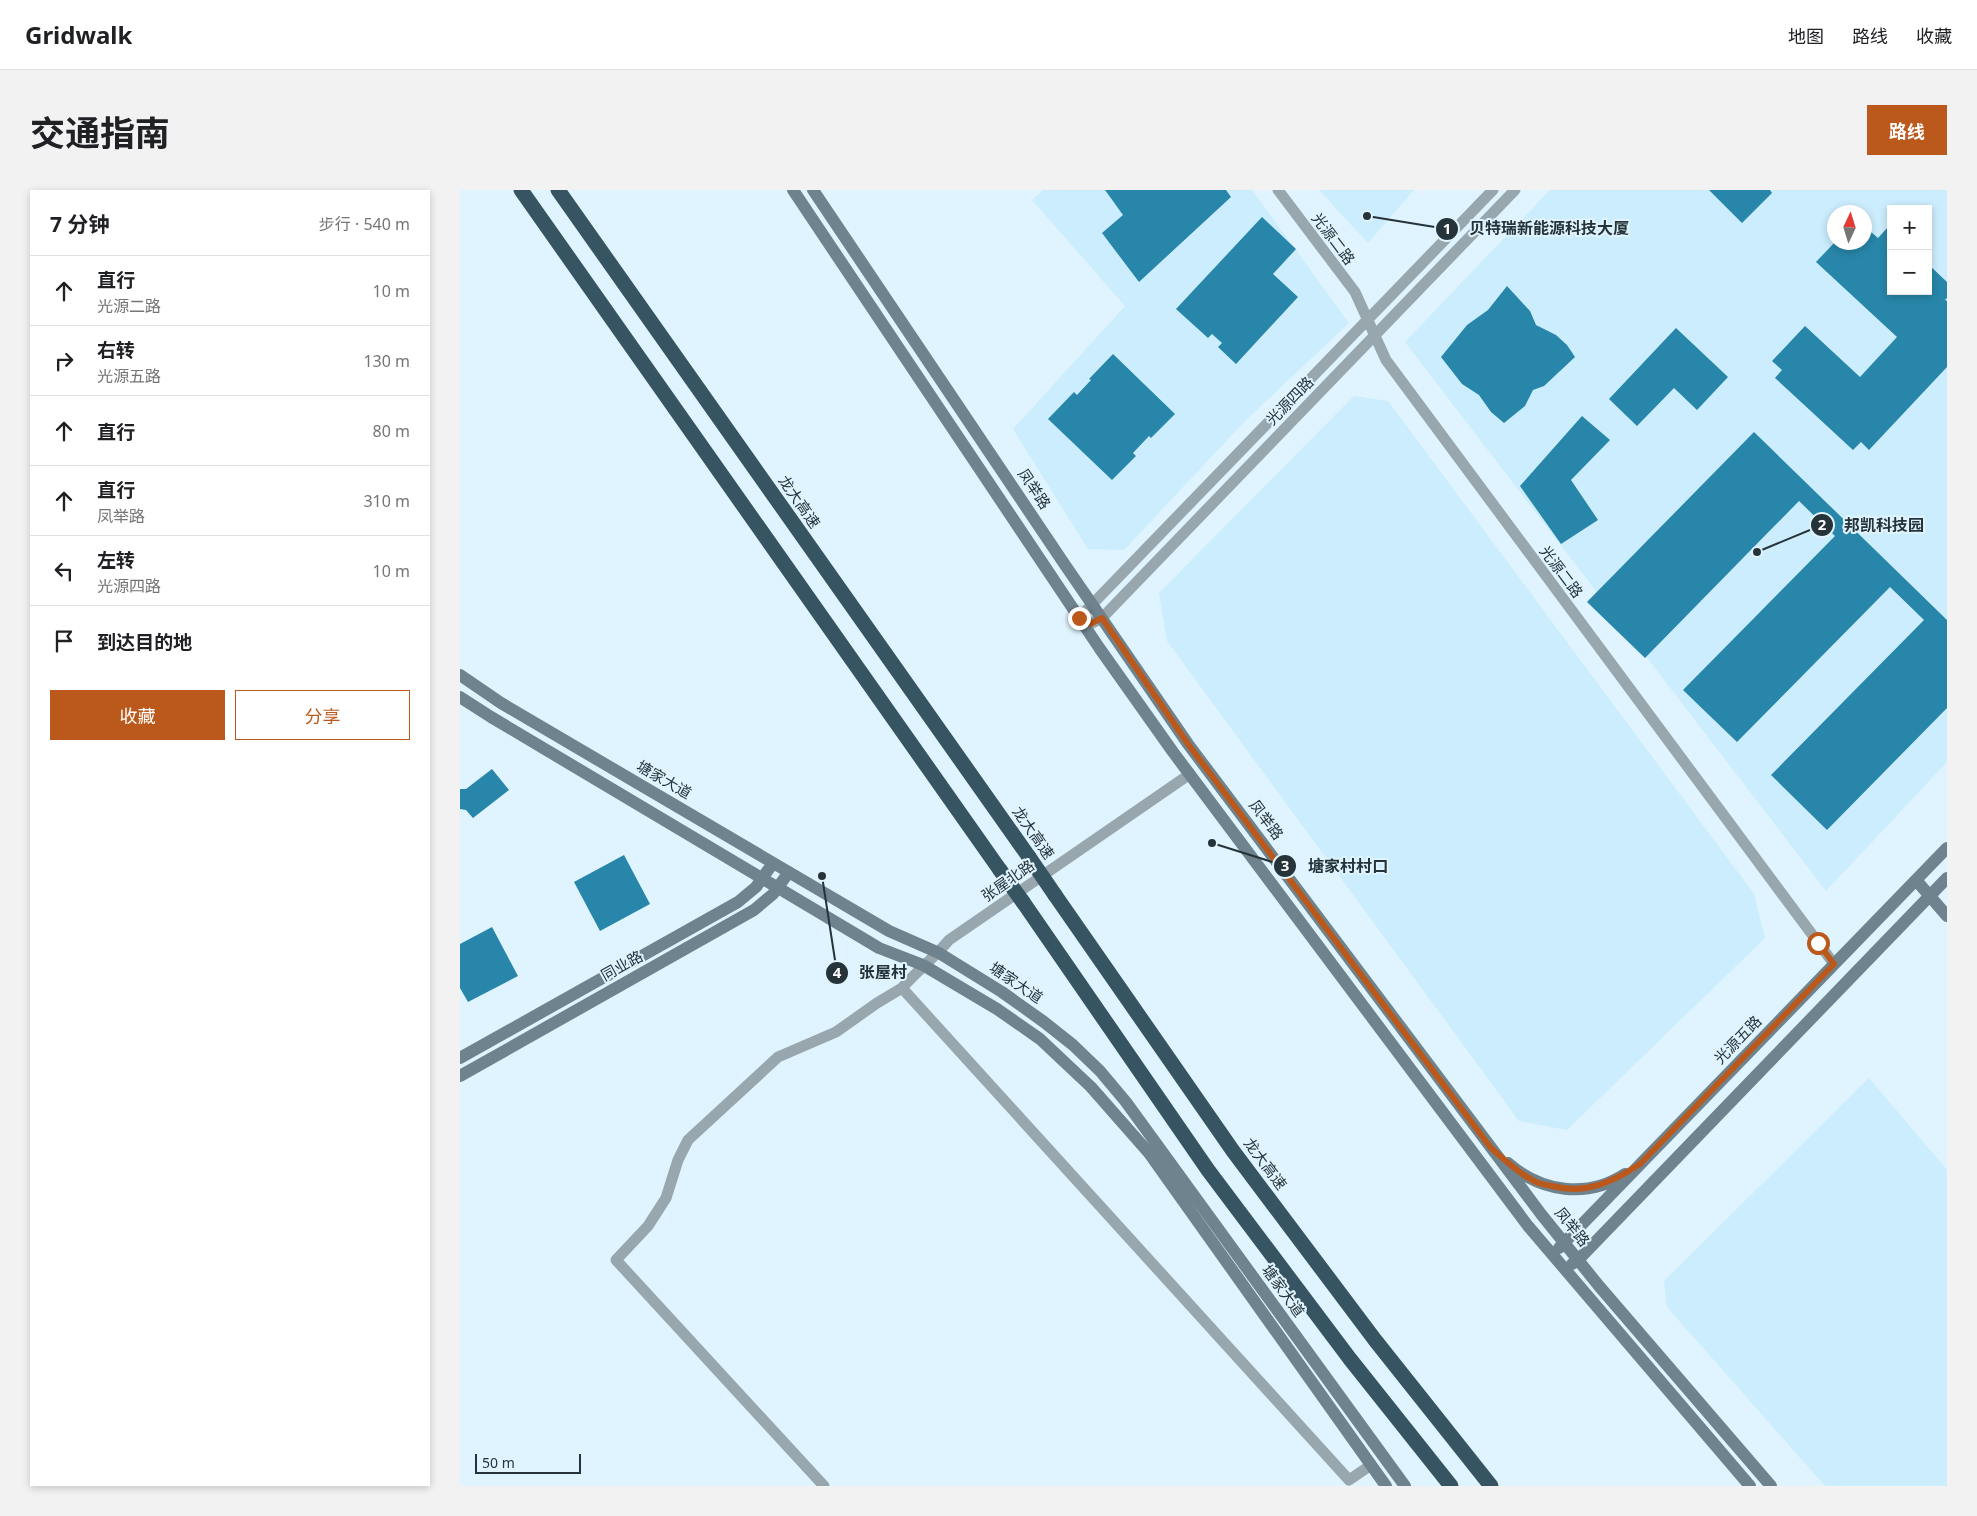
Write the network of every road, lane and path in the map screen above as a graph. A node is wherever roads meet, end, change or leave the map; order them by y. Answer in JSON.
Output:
{"nodes":[{"id":1,"x":521,"y":190,"type":"edge"},
{"id":2,"x":558,"y":190,"type":"edge"},
{"id":3,"x":793,"y":190,"type":"edge"},
{"id":4,"x":813,"y":190,"type":"edge"},
{"id":5,"x":1278,"y":190,"type":"edge"},
{"id":6,"x":1493,"y":190,"type":"edge"},
{"id":7,"x":1515,"y":190,"type":"edge"},
{"id":8,"x":1368,"y":320,"type":"junction"},
{"id":9,"x":1374,"y":336,"type":"junction"},
{"id":10,"x":1093,"y":604,"type":"junction"},
{"id":11,"x":1102,"y":618,"type":"junction"},
{"id":12,"x":1081,"y":621,"type":"junction"},
{"id":13,"x":460,"y":675,"type":"edge"},
{"id":14,"x":460,"y":697,"type":"edge"},
{"id":15,"x":1190,"y":774,"type":"junction"},
{"id":16,"x":1947,"y":848,"type":"edge"},
{"id":17,"x":772,"y":863,"type":"junction"},
{"id":18,"x":1930,"y":865,"type":"junction"},
{"id":19,"x":789,"y":872,"type":"junction"},
{"id":20,"x":762,"y":879,"type":"junction"},
{"id":21,"x":1947,"y":879,"type":"edge"},
{"id":22,"x":1916,"y":880,"type":"junction"},
{"id":23,"x":778,"y":888,"type":"junction"},
{"id":24,"x":1929,"y":897,"type":"junction"},
{"id":25,"x":1947,"y":916,"type":"edge"},
{"id":26,"x":939,"y":953,"type":"junction"},
{"id":27,"x":1834,"y":964,"type":"junction"},
{"id":28,"x":923,"y":965,"type":"junction"},
{"id":29,"x":902,"y":988,"type":"junction"},
{"id":30,"x":460,"y":1058,"type":"edge"},
{"id":31,"x":460,"y":1076,"type":"edge"},
{"id":32,"x":1491,"y":1148,"type":"junction"},
{"id":33,"x":1640,"y":1164,"type":"junction"},
{"id":34,"x":1564,"y":1242,"type":"junction"},
{"id":35,"x":1552,"y":1254,"type":"junction"},
{"id":36,"x":1578,"y":1260,"type":"junction"},
{"id":37,"x":1562,"y":1266,"type":"junction"},
{"id":38,"x":1370,"y":1465,"type":"junction"},
{"id":39,"x":824,"y":1486,"type":"edge"},
{"id":40,"x":1386,"y":1486,"type":"edge"},
{"id":41,"x":1405,"y":1486,"type":"edge"},
{"id":42,"x":1451,"y":1486,"type":"edge"},
{"id":43,"x":1491,"y":1486,"type":"edge"},
{"id":44,"x":1750,"y":1486,"type":"edge"},
{"id":45,"x":1771,"y":1486,"type":"edge"}],
"edges":[{"from":1,"to":42,"type":"highway","bridge":true},
{"from":2,"to":43,"type":"highway","name":"龙大高速","bridge":true},
{"from":3,"to":12,"type":"street"},
{"from":4,"to":10,"type":"street","name":"凤举路"},
{"from":5,"to":8,"type":"street","name":"光源二路"},
{"from":6,"to":8,"type":"street","name":"光源四路"},
{"from":7,"to":9,"type":"street","name":"光源四路"},
{"from":8,"to":9,"type":"street","name":"光源二路"},
{"from":8,"to":10,"type":"street","name":"光源四路"},
{"from":9,"to":11,"type":"street","name":"光源四路"},
{"from":9,"to":27,"type":"street","name":"光源二路"},
{"from":10,"to":11,"type":"street","name":"凤举路"},
{"from":10,"to":12,"type":"street","name":"光源四路"},
{"from":11,"to":12,"type":"street"},
{"from":11,"to":32,"type":"street","name":"凤举路"},
{"from":12,"to":15,"type":"street"},
{"from":13,"to":17,"type":"street","name":"塘家大道"},
{"from":14,"to":20,"type":"street","name":"塘家大道"},
{"from":15,"to":26,"type":"street","name":"张屋北路"},
{"from":15,"to":35,"type":"street"},
{"from":16,"to":18,"type":"street","name":"光源五路"},
{"from":17,"to":19,"type":"street","name":"塘家大道"},
{"from":17,"to":20,"type":"street","name":"同业路"},
{"from":18,"to":21,"type":"street"},
{"from":18,"to":22,"type":"street","name":"光源五路"},
{"from":19,"to":23,"type":"street","name":"同业路"},
{"from":19,"to":26,"type":"street","name":"塘家大道"},
{"from":20,"to":23,"type":"street","name":"塘家大道"},
{"from":20,"to":30,"type":"street","name":"同业路"},
{"from":21,"to":24,"type":"street"},
{"from":22,"to":24,"type":"street"},
{"from":22,"to":27,"type":"street","name":"光源五路"},
{"from":23,"to":28,"type":"street","name":"塘家大道"},
{"from":23,"to":31,"type":"street","name":"同业路"},
{"from":24,"to":25,"type":"street"},
{"from":24,"to":36,"type":"street"},
{"from":26,"to":28,"type":"street","name":"张屋北路"},
{"from":26,"to":41,"type":"street","name":"塘家大道"},
{"from":27,"to":33,"type":"street","name":"光源五路"},
{"from":28,"to":29,"type":"street","name":"张屋北路"},
{"from":28,"to":38,"type":"street","name":"塘家大道"},
{"from":29,"to":38,"type":"street"},
{"from":29,"to":39,"type":"street","name":"张屋北路"},
{"from":32,"to":33,"type":"street"},
{"from":32,"to":34,"type":"street","name":"凤举路"},
{"from":33,"to":34,"type":"street","name":"光源五路"},
{"from":34,"to":35,"type":"street","name":"光源五路"},
{"from":34,"to":36,"type":"street","name":"凤举路"},
{"from":35,"to":37,"type":"street"},
{"from":36,"to":37,"type":"street"},
{"from":36,"to":45,"type":"street","name":"凤举路"},
{"from":37,"to":44,"type":"street"},
{"from":38,"to":40,"type":"street","name":"塘家大道"}]}
